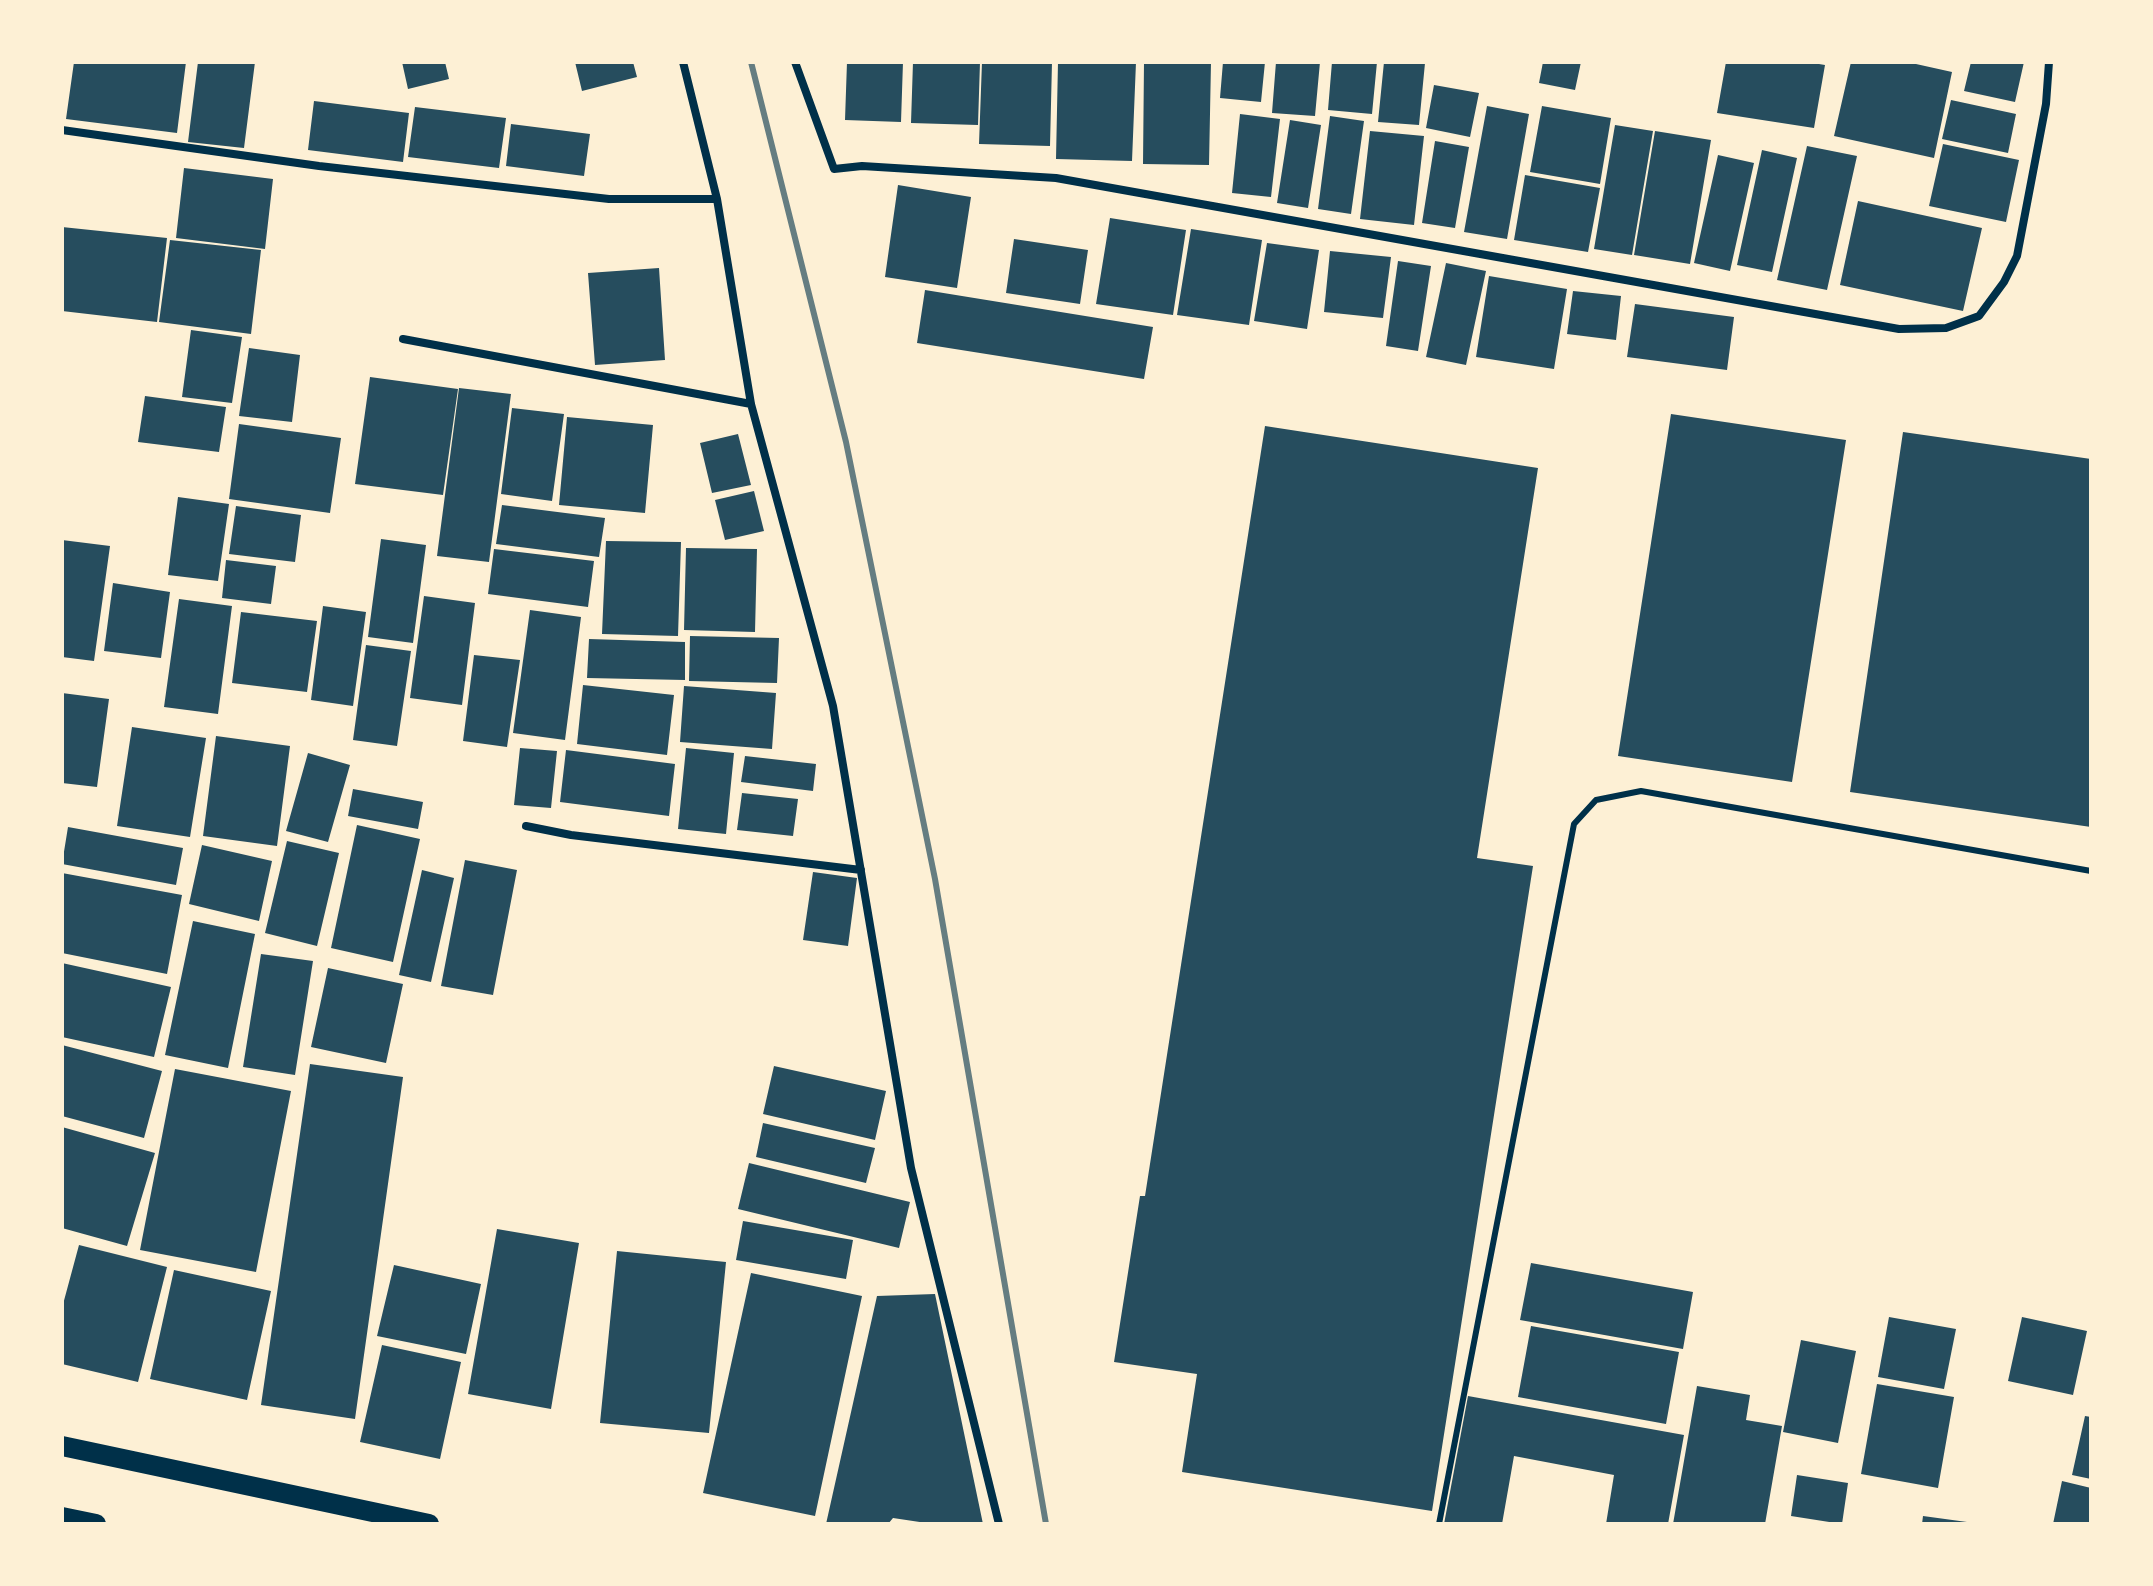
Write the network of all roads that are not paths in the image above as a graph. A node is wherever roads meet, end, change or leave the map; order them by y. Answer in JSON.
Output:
{"nodes":[{"id":1,"x":683,"y":62,"type":"edge"},
{"id":2,"x":795,"y":62,"type":"edge"},
{"id":3,"x":2049,"y":62,"type":"edge"},
{"id":4,"x":62,"y":130,"type":"edge"},
{"id":5,"x":717,"y":199,"type":"junction"},
{"id":6,"x":403,"y":339,"type":"dead end"},
{"id":7,"x":751,"y":404,"type":"junction"},
{"id":8,"x":526,"y":826,"type":"dead end"},
{"id":9,"x":861,"y":870,"type":"junction"},
{"id":10,"x":2091,"y":871,"type":"edge"},
{"id":11,"x":62,"y":1446,"type":"edge"},
{"id":12,"x":62,"y":1517,"type":"edge"},
{"id":13,"x":96,"y":1524,"type":"edge"},
{"id":14,"x":429,"y":1524,"type":"edge"},
{"id":15,"x":999,"y":1524,"type":"edge"},
{"id":16,"x":1439,"y":1524,"type":"edge"}],
"edges":[{"from":1,"to":5,"type":"street"},
{"from":2,"to":3,"type":"street"},
{"from":4,"to":5,"type":"street"},
{"from":5,"to":7,"type":"street"},
{"from":6,"to":7,"type":"street"},
{"from":7,"to":9,"type":"street"},
{"from":8,"to":9,"type":"street"},
{"from":9,"to":15,"type":"street"},
{"from":10,"to":16,"type":"lane"},
{"from":11,"to":14,"type":"main road"},
{"from":12,"to":13,"type":"main road"}]}
